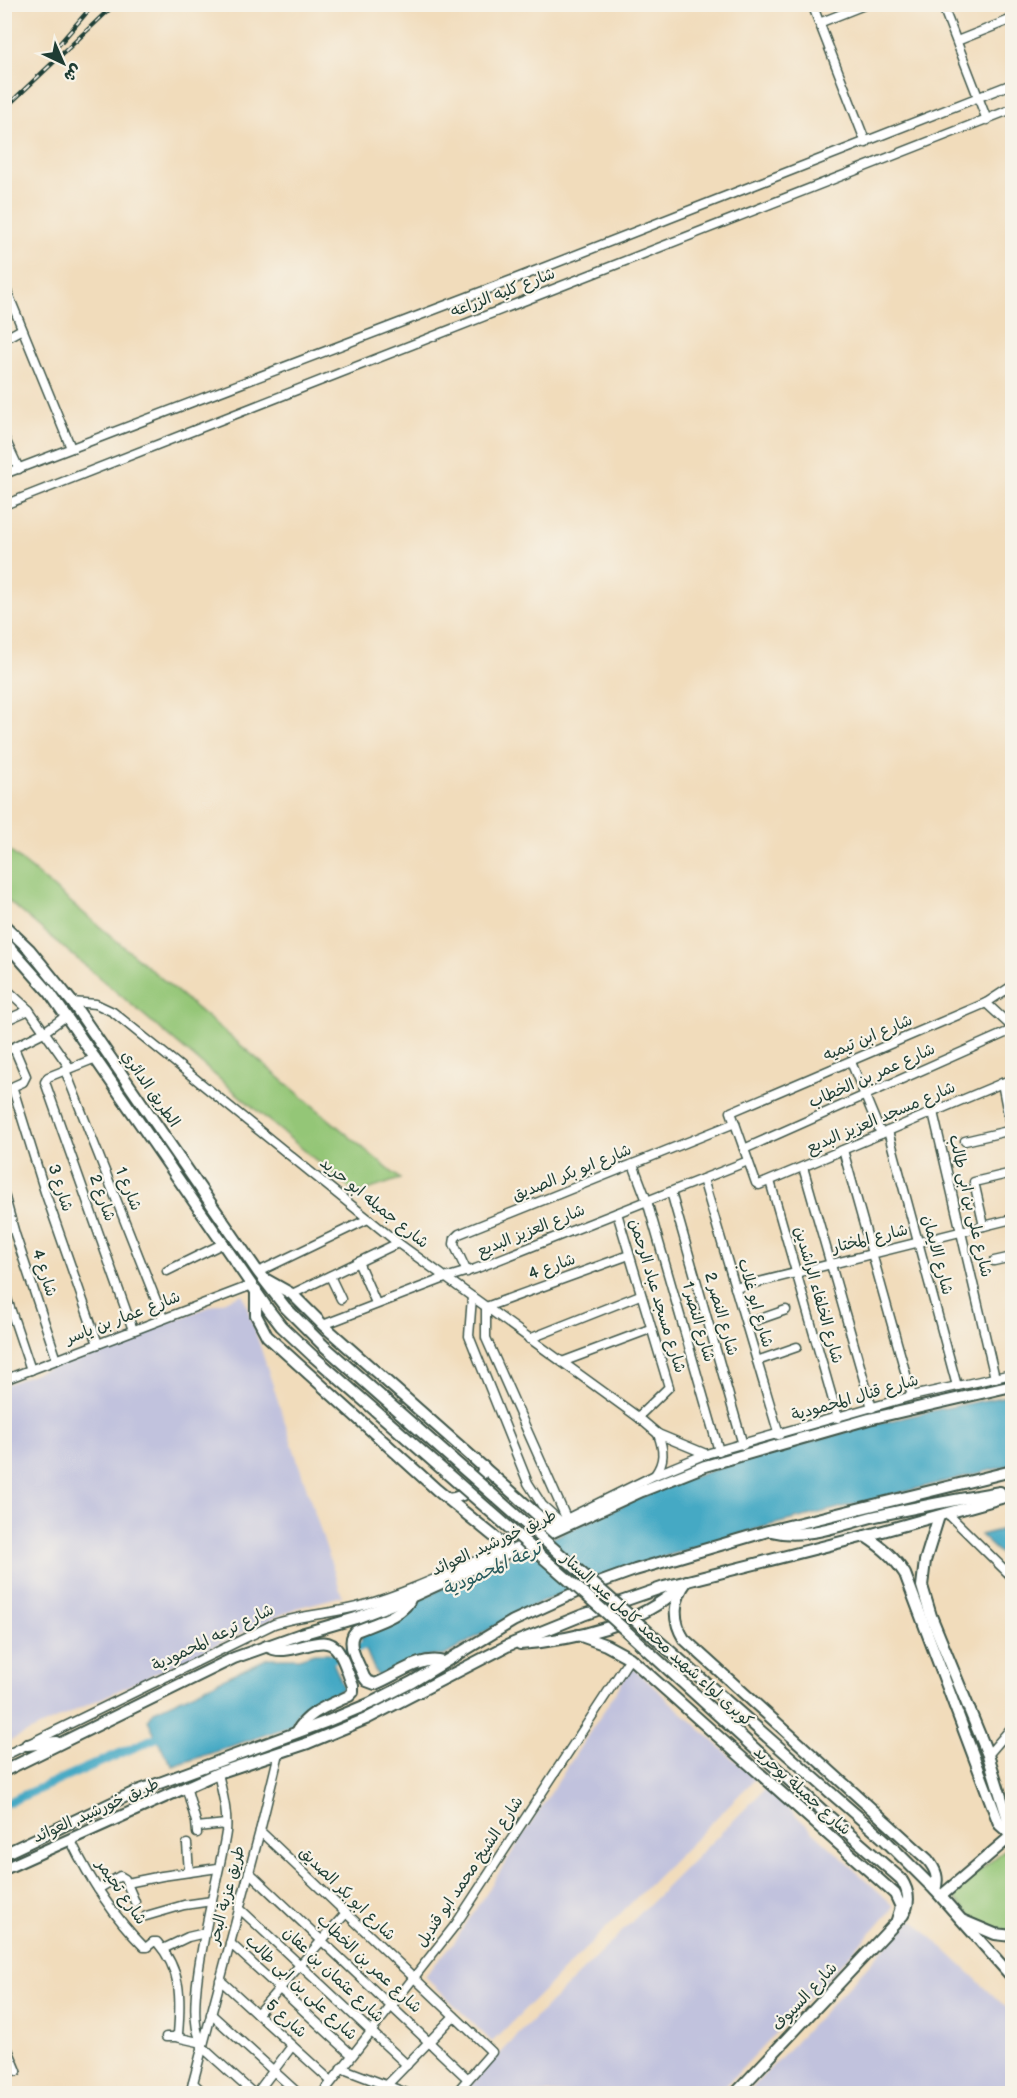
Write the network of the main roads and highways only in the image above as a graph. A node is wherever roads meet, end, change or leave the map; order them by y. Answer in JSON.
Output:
{"nodes":[{"id":1,"x":4,"y":925,"type":"edge"},
{"id":2,"x":4,"y":941,"type":"edge"},
{"id":3,"x":260,"y":1275,"type":"junction"},
{"id":4,"x":254,"y":1288,"type":"junction"},
{"id":5,"x":1012,"y":1386,"type":"edge"},
{"id":6,"x":484,"y":1467,"type":"junction"},
{"id":7,"x":1012,"y":1471,"type":"edge"},
{"id":8,"x":1012,"y":1490,"type":"edge"},
{"id":9,"x":1012,"y":1495,"type":"edge"},
{"id":10,"x":448,"y":1499,"type":"junction"},
{"id":11,"x":943,"y":1514,"type":"junction"},
{"id":12,"x":560,"y":1523,"type":"road end"},
{"id":13,"x":768,"y":1531,"type":"junction"},
{"id":14,"x":865,"y":1536,"type":"junction"},
{"id":15,"x":507,"y":1547,"type":"road end"},
{"id":16,"x":687,"y":1581,"type":"junction"},
{"id":17,"x":922,"y":1586,"type":"junction"},
{"id":18,"x":910,"y":1589,"type":"junction"},
{"id":19,"x":411,"y":1597,"type":"junction"},
{"id":20,"x":578,"y":1635,"type":"junction"},
{"id":21,"x":509,"y":1645,"type":"junction"},
{"id":22,"x":267,"y":1646,"type":"junction"},
{"id":23,"x":444,"y":1662,"type":"junction"},
{"id":24,"x":297,"y":1732,"type":"junction"},
{"id":25,"x":65,"y":1741,"type":"junction"},
{"id":26,"x":27,"y":1745,"type":"road end"},
{"id":27,"x":4,"y":1771,"type":"edge"},
{"id":28,"x":1010,"y":1838,"type":"edge"},
{"id":29,"x":4,"y":1854,"type":"edge"},
{"id":30,"x":4,"y":1869,"type":"edge"},
{"id":31,"x":938,"y":1893,"type":"junction"},
{"id":32,"x":897,"y":1920,"type":"junction"},
{"id":33,"x":962,"y":1920,"type":"junction"},
{"id":34,"x":1012,"y":1936,"type":"edge"},
{"id":35,"x":1012,"y":1977,"type":"edge"},
{"id":36,"x":735,"y":2094,"type":"edge"}],
"edges":[{"from":1,"to":3,"type":"main road","name":"الطريق الدائري"},
{"from":2,"to":4,"type":"main road","name":"الطريق الدائري"},
{"from":3,"to":6,"type":"main road"},
{"from":3,"to":31,"type":"main road","name":"كوبرى لواء شهيد محمد كامل عبد الستار","bridge":true},
{"from":4,"to":10,"type":"main road"},
{"from":4,"to":32,"type":"main road","name":"كوبرى لواء شهيد محمد كامل عبد الستار","bridge":true},
{"from":5,"to":19,"type":"main road","name":"طريق خورشيد, العوائد"},
{"from":6,"to":10,"type":"main road"},
{"from":6,"to":12,"type":"main road"},
{"from":7,"to":13,"type":"main road","name":"طريق خورشيد, العوائد"},
{"from":8,"to":13,"type":"main road"},
{"from":9,"to":11,"type":"main road","name":"طريق خورشيد, العوائد"},
{"from":10,"to":15,"type":"main road"},
{"from":11,"to":14,"type":"main road","name":"طريق خورشيد, العوائد"},
{"from":11,"to":17,"type":"main road"},
{"from":13,"to":23,"type":"main road","name":"طريق خورشيد, العوائد"},
{"from":14,"to":16,"type":"main road","name":"طريق خورشيد, العوائد"},
{"from":14,"to":18,"type":"main road"},
{"from":16,"to":20,"type":"main road"},
{"from":16,"to":21,"type":"main road","name":"طريق خورشيد, العوائد"},
{"from":16,"to":31,"type":"main road"},
{"from":17,"to":18,"type":"main road"},
{"from":17,"to":28,"type":"main road"},
{"from":18,"to":28,"type":"main road"},
{"from":19,"to":22,"type":"main road","name":"طريق خورشيد, العوائد"},
{"from":19,"to":23,"type":"main road"},
{"from":20,"to":21,"type":"main road"},
{"from":20,"to":32,"type":"main road","name":"شارع جميلة بوحريد"},
{"from":21,"to":30,"type":"main road","name":"طريق خورشيد, العوائد"},
{"from":22,"to":24,"type":"main road"},
{"from":22,"to":25,"type":"main road","name":"طريق خورشيد, العوائد"},
{"from":23,"to":24,"type":"main road","name":"طريق خورشيد, العوائد"},
{"from":24,"to":29,"type":"main road","name":"طريق خورشيد, العوائد"},
{"from":25,"to":26,"type":"main road"},
{"from":25,"to":27,"type":"main road","name":"طريق خورشيد, العوائد"},
{"from":28,"to":31,"type":"main road"},
{"from":31,"to":33,"type":"main road"},
{"from":32,"to":36,"type":"main road","name":"شارع السيوف"},
{"from":33,"to":34,"type":"main road"},
{"from":33,"to":35,"type":"main road"}]}
